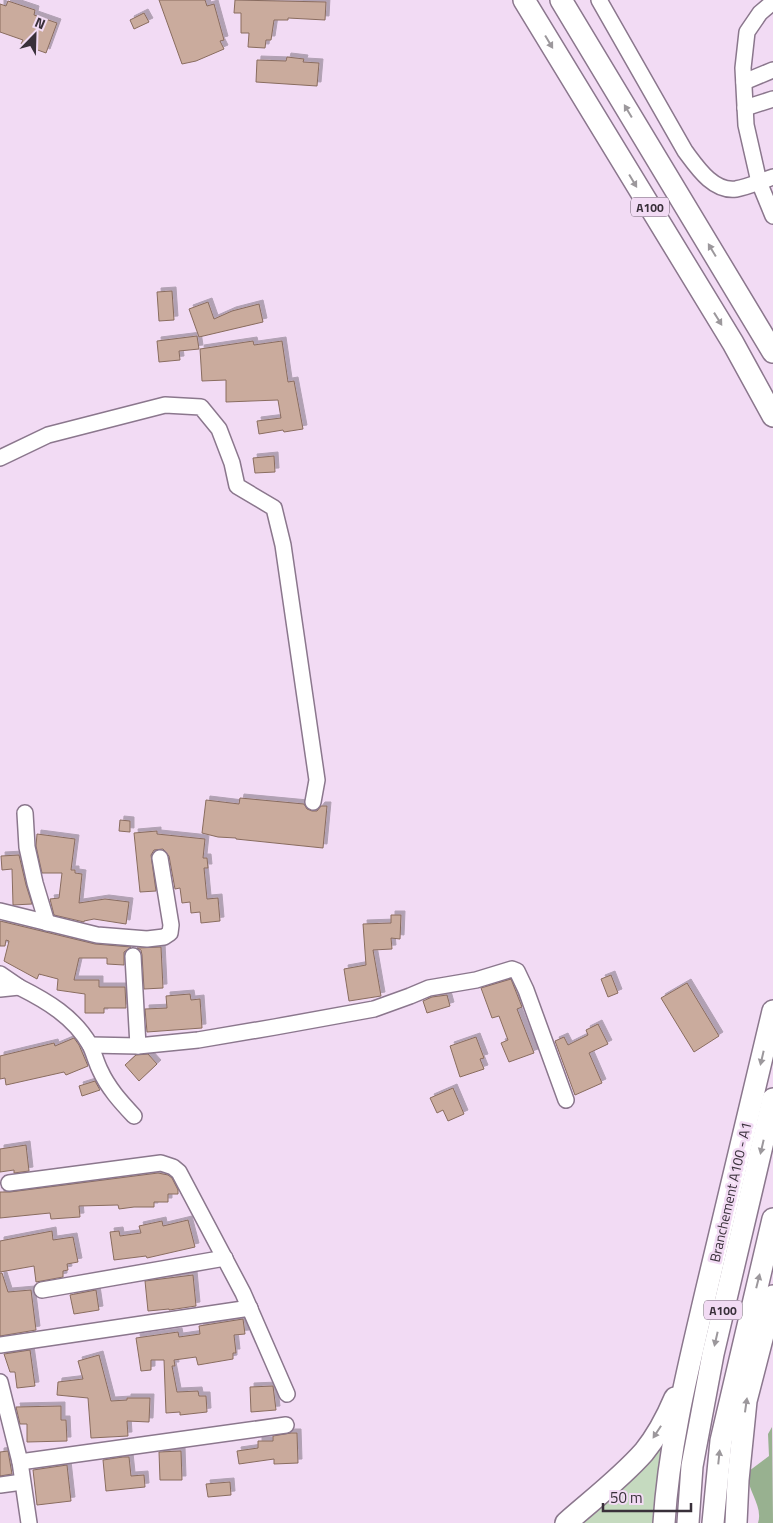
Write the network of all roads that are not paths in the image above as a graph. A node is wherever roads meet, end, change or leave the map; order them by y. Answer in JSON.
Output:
{"nodes":[{"id":1,"x":524,"y":0,"type":"edge"},
{"id":2,"x":561,"y":0,"type":"edge"},
{"id":3,"x":598,"y":0,"type":"edge"},
{"id":4,"x":773,"y":2,"type":"edge"},
{"id":5,"x":773,"y":70,"type":"edge"},
{"id":6,"x":744,"y":82,"type":"junction"},
{"id":7,"x":773,"y":99,"type":"edge"},
{"id":8,"x":745,"y":108,"type":"junction"},
{"id":9,"x":767,"y":186,"type":"edge"},
{"id":10,"x":773,"y":216,"type":"edge"},
{"id":11,"x":773,"y":352,"type":"edge"},
{"id":12,"x":773,"y":416,"type":"edge"},
{"id":13,"x":0,"y":458,"type":"edge"},
{"id":14,"x":313,"y":802,"type":"dead end"},
{"id":15,"x":25,"y":813,"type":"dead end"},
{"id":16,"x":160,"y":858,"type":"dead end"},
{"id":17,"x":0,"y":912,"type":"edge"},
{"id":18,"x":47,"y":922,"type":"junction"},
{"id":19,"x":133,"y":956,"type":"dead end"},
{"id":20,"x":0,"y":974,"type":"edge"},
{"id":21,"x":19,"y":987,"type":"junction"},
{"id":22,"x":0,"y":989,"type":"edge"},
{"id":23,"x":773,"y":1011,"type":"edge"},
{"id":24,"x":90,"y":1045,"type":"junction"},
{"id":25,"x":138,"y":1046,"type":"junction"},
{"id":26,"x":773,"y":1099,"type":"edge"},
{"id":27,"x":566,"y":1100,"type":"dead end"},
{"id":28,"x":134,"y":1116,"type":"dead end"},
{"id":29,"x":9,"y":1182,"type":"dead end"},
{"id":30,"x":773,"y":1219,"type":"edge"},
{"id":31,"x":225,"y":1258,"type":"junction"},
{"id":32,"x":42,"y":1290,"type":"dead end"},
{"id":33,"x":773,"y":1296,"type":"edge"},
{"id":34,"x":250,"y":1308,"type":"junction"},
{"id":35,"x":0,"y":1345,"type":"edge"},
{"id":36,"x":687,"y":1373,"type":"junction"},
{"id":37,"x":0,"y":1382,"type":"edge"},
{"id":38,"x":287,"y":1394,"type":"dead end"},
{"id":39,"x":286,"y":1424,"type":"dead end"},
{"id":40,"x":20,"y":1462,"type":"junction"},
{"id":41,"x":22,"y":1482,"type":"junction"},
{"id":42,"x":0,"y":1485,"type":"edge"},
{"id":43,"x":29,"y":1523,"type":"edge"},
{"id":44,"x":566,"y":1523,"type":"edge"},
{"id":45,"x":664,"y":1523,"type":"edge"},
{"id":46,"x":688,"y":1523,"type":"edge"},
{"id":47,"x":713,"y":1523,"type":"edge"},
{"id":48,"x":736,"y":1523,"type":"edge"}],
"edges":[{"from":1,"to":12,"type":"highway","name":"A100","number":"A100","one_way":true},
{"from":11,"to":2,"type":"highway","name":"A100","number":"A100","one_way":true},
{"from":3,"to":9,"type":"street"},
{"from":4,"to":6,"type":"street"},
{"from":5,"to":6,"type":"street"},
{"from":6,"to":8,"type":"street"},
{"from":7,"to":8,"type":"street"},
{"from":8,"to":9,"type":"street"},
{"from":9,"to":10,"type":"street"},
{"from":13,"to":14,"type":"street"},
{"from":15,"to":18,"type":"street"},
{"from":16,"to":18,"type":"street"},
{"from":17,"to":18,"type":"street"},
{"from":19,"to":25,"type":"street"},
{"from":20,"to":21,"type":"street"},
{"from":21,"to":22,"type":"street"},
{"from":21,"to":24,"type":"street"},
{"from":23,"to":36,"type":"highway","name":"Branchement A100 - A1","one_way":true},
{"from":24,"to":25,"type":"street"},
{"from":24,"to":28,"type":"street"},
{"from":25,"to":27,"type":"street"},
{"from":26,"to":46,"type":"highway","name":"A100","number":"A100","one_way":true},
{"from":29,"to":31,"type":"street"},
{"from":47,"to":30,"type":"highway","name":"A100","number":"A100","one_way":true},
{"from":31,"to":32,"type":"street"},
{"from":31,"to":34,"type":"street"},
{"from":48,"to":33,"type":"highway","one_way":true},
{"from":34,"to":35,"type":"street"},
{"from":34,"to":38,"type":"street"},
{"from":36,"to":44,"type":"highway","one_way":true},
{"from":36,"to":45,"type":"highway"},
{"from":37,"to":40,"type":"street"},
{"from":39,"to":40,"type":"street"},
{"from":40,"to":41,"type":"street"},
{"from":41,"to":42,"type":"street"},
{"from":41,"to":43,"type":"street"}]}
